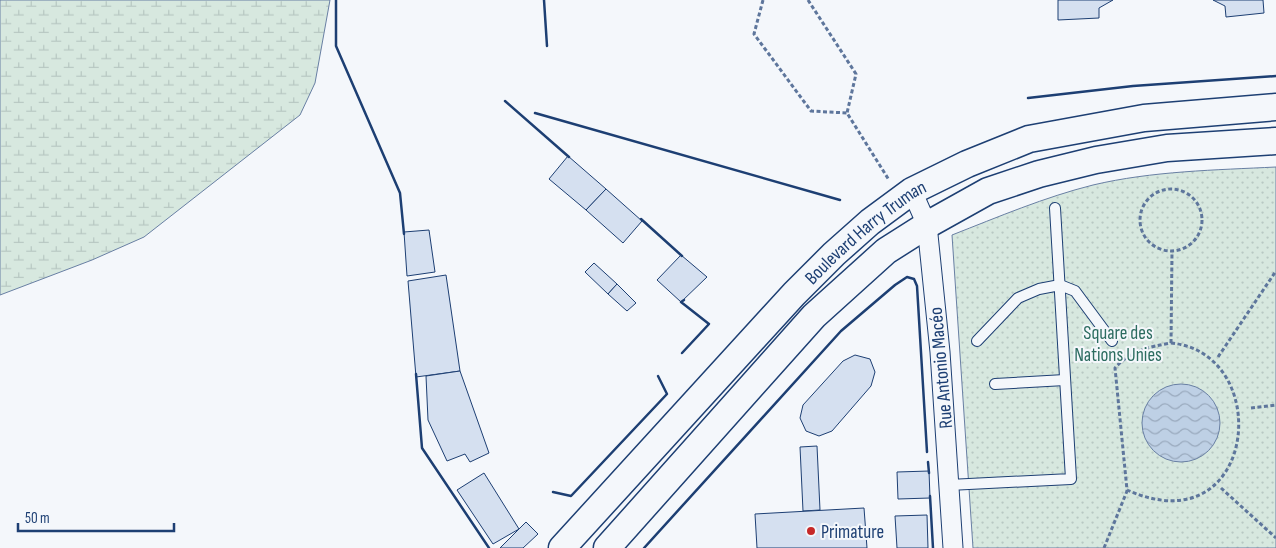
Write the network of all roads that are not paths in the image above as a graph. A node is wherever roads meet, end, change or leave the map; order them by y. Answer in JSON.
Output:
{"nodes":[{"id":1,"x":1276,"y":107,"type":"edge"},
{"id":2,"x":1276,"y":141,"type":"edge"},
{"id":3,"x":906,"y":196,"type":"junction"},
{"id":4,"x":1056,"y":208,"type":"dead end"},
{"id":5,"x":927,"y":225,"type":"junction"},
{"id":6,"x":1060,"y":285,"type":"junction"},
{"id":7,"x":977,"y":341,"type":"dead end"},
{"id":8,"x":1112,"y":342,"type":"dead end"},
{"id":9,"x":1065,"y":380,"type":"junction"},
{"id":10,"x":994,"y":384,"type":"dead end"},
{"id":11,"x":949,"y":485,"type":"junction"},
{"id":12,"x":562,"y":548,"type":"edge"},
{"id":13,"x":607,"y":548,"type":"edge"},
{"id":14,"x":953,"y":548,"type":"edge"}],
"edges":[{"from":1,"to":3,"type":"main road","name":"Boulevard Harry Truman"},
{"from":2,"to":5,"type":"main road","name":"Boulevard Harry Truman"},
{"from":3,"to":5,"type":"street","name":"Rue Antonio Macéo"},
{"from":3,"to":12,"type":"main road","name":"Boulevard Harry Truman"},
{"from":4,"to":6,"type":"lane"},
{"from":5,"to":11,"type":"street","name":"Rue Antonio Macéo"},
{"from":5,"to":13,"type":"main road","name":"Boulevard Harry Truman"},
{"from":6,"to":7,"type":"lane"},
{"from":6,"to":8,"type":"lane"},
{"from":6,"to":9,"type":"lane"},
{"from":9,"to":10,"type":"lane"},
{"from":9,"to":11,"type":"lane"},
{"from":11,"to":14,"type":"street","name":"Rue Antonio Macéo"}]}
